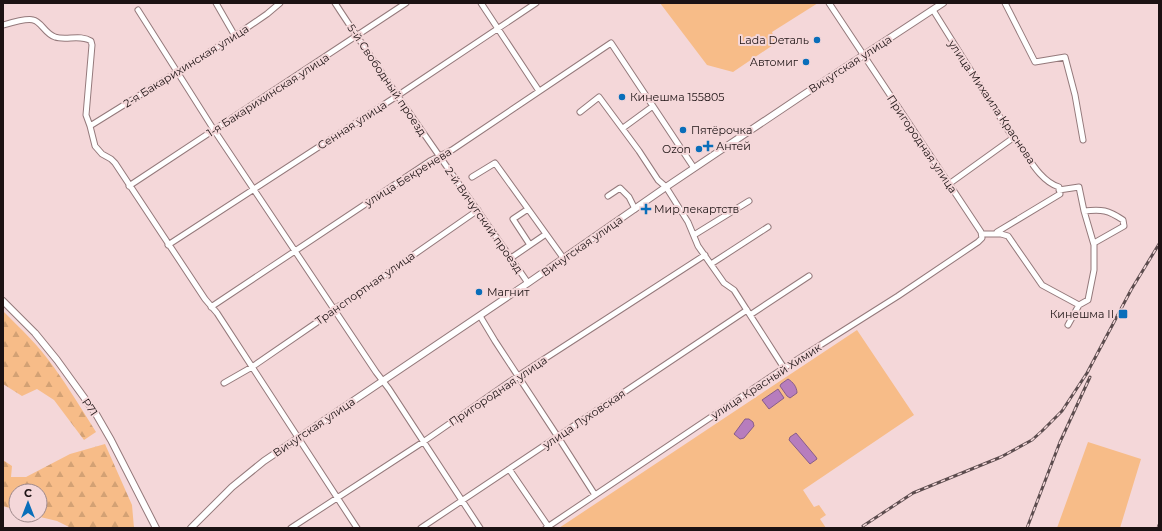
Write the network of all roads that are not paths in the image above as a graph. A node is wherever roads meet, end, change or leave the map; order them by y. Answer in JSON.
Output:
{"nodes":[{"id":1,"x":216,"y":3,"type":"edge"},
{"id":2,"x":280,"y":3,"type":"edge"},
{"id":3,"x":335,"y":3,"type":"edge"},
{"id":4,"x":406,"y":3,"type":"edge"},
{"id":5,"x":481,"y":3,"type":"edge"},
{"id":6,"x":536,"y":3,"type":"edge"},
{"id":7,"x":829,"y":3,"type":"edge"},
{"id":8,"x":943,"y":3,"type":"edge"},
{"id":9,"x":1005,"y":3,"type":"edge"},
{"id":10,"x":138,"y":10,"type":"dead end"},
{"id":11,"x":932,"y":10,"type":"junction"},
{"id":12,"x":3,"y":25,"type":"edge"},
{"id":13,"x":498,"y":28,"type":"junction"},
{"id":14,"x":235,"y":36,"type":"junction"},
{"id":15,"x":357,"y":36,"type":"junction"},
{"id":16,"x":863,"y":56,"type":"junction"},
{"id":17,"x":178,"y":72,"type":"junction"},
{"id":18,"x":539,"y":91,"type":"junction"},
{"id":19,"x":397,"y":96,"type":"junction"},
{"id":20,"x":653,"y":106,"type":"junction"},
{"id":21,"x":580,"y":112,"type":"dead end"},
{"id":22,"x":90,"y":126,"type":"junction"},
{"id":23,"x":622,"y":128,"type":"junction"},
{"id":24,"x":214,"y":130,"type":"junction"},
{"id":25,"x":1014,"y":138,"type":"junction"},
{"id":26,"x":1083,"y":140,"type":"dead end"},
{"id":27,"x":440,"y":156,"type":"junction"},
{"id":28,"x":694,"y":168,"type":"junction"},
{"id":29,"x":472,"y":177,"type":"dead end"},
{"id":30,"x":949,"y":184,"type":"junction"},
{"id":31,"x":129,"y":186,"type":"junction"},
{"id":32,"x":666,"y":188,"type":"junction"},
{"id":33,"x":1059,"y":188,"type":"junction"},
{"id":34,"x":253,"y":190,"type":"junction"},
{"id":35,"x":608,"y":196,"type":"dead end"},
{"id":36,"x":749,"y":200,"type":"dead end"},
{"id":37,"x":528,"y":209,"type":"junction"},
{"id":38,"x":636,"y":209,"type":"junction"},
{"id":39,"x":478,"y":210,"type":"junction"},
{"id":40,"x":1084,"y":211,"type":"junction"},
{"id":41,"x":768,"y":227,"type":"dead end"},
{"id":42,"x":998,"y":232,"type":"dead end"},
{"id":43,"x":982,"y":233,"type":"junction"},
{"id":44,"x":546,"y":234,"type":"junction"},
{"id":45,"x":694,"y":235,"type":"junction"},
{"id":46,"x":168,"y":245,"type":"junction"},
{"id":47,"x":530,"y":245,"type":"junction"},
{"id":48,"x":1094,"y":245,"type":"junction"},
{"id":49,"x":295,"y":250,"type":"junction"},
{"id":50,"x":705,"y":255,"type":"junction"},
{"id":51,"x":511,"y":258,"type":"junction"},
{"id":52,"x":564,"y":259,"type":"junction"},
{"id":53,"x":711,"y":264,"type":"junction"},
{"id":54,"x":809,"y":276,"type":"dead end"},
{"id":55,"x":528,"y":283,"type":"junction"},
{"id":56,"x":3,"y":301,"type":"edge"},
{"id":57,"x":1079,"y":305,"type":"junction"},
{"id":58,"x":211,"y":307,"type":"junction"},
{"id":59,"x":333,"y":308,"type":"junction"},
{"id":60,"x":748,"y":312,"type":"junction"},
{"id":61,"x":480,"y":316,"type":"junction"},
{"id":62,"x":1068,"y":325,"type":"dead end"},
{"id":63,"x":252,"y":366,"type":"junction"},
{"id":64,"x":784,"y":368,"type":"junction"},
{"id":65,"x":518,"y":376,"type":"junction"},
{"id":66,"x":383,"y":381,"type":"junction"},
{"id":67,"x":224,"y":384,"type":"dead end"},
{"id":68,"x":558,"y":437,"type":"junction"},
{"id":69,"x":298,"y":438,"type":"junction"},
{"id":70,"x":423,"y":442,"type":"junction"},
{"id":71,"x":509,"y":469,"type":"junction"},
{"id":72,"x":594,"y":495,"type":"junction"},
{"id":73,"x":338,"y":498,"type":"junction"},
{"id":74,"x":463,"y":500,"type":"junction"},
{"id":75,"x":547,"y":527,"type":"edge"},
{"id":76,"x":156,"y":528,"type":"edge"},
{"id":77,"x":191,"y":528,"type":"edge"},
{"id":78,"x":291,"y":528,"type":"edge"},
{"id":79,"x":357,"y":528,"type":"edge"},
{"id":80,"x":421,"y":528,"type":"edge"},
{"id":81,"x":480,"y":528,"type":"edge"}],
"edges":[{"from":1,"to":14,"type":"street"},
{"from":2,"to":14,"type":"street","name":"2-я Бакарихинская улица"},
{"from":3,"to":15,"type":"street","name":"5-й Свободный проезд"},
{"from":4,"to":15,"type":"street","name":"1-я Бакарихинская улица"},
{"from":5,"to":13,"type":"street"},
{"from":6,"to":13,"type":"street","name":"Сенная улица"},
{"from":7,"to":16,"type":"street","name":"Пригородная улица"},
{"from":8,"to":11,"type":"main road","name":"Вичугская улица"},
{"from":9,"to":26,"type":"street"},
{"from":10,"to":17,"type":"street"},
{"from":11,"to":16,"type":"main road","name":"Вичугская улица"},
{"from":11,"to":25,"type":"street","name":"улица Михаила Краснова"},
{"from":12,"to":22,"type":"street"},
{"from":13,"to":18,"type":"street"},
{"from":13,"to":19,"type":"street","name":"Сенная улица"},
{"from":14,"to":17,"type":"street","name":"2-я Бакарихинская улица"},
{"from":15,"to":19,"type":"street","name":"5-й Свободный проезд"},
{"from":15,"to":24,"type":"street","name":"1-я Бакарихинская улица"},
{"from":16,"to":28,"type":"main road","name":"Вичугская улица"},
{"from":16,"to":30,"type":"street","name":"Пригородная улица"},
{"from":17,"to":22,"type":"street","name":"2-я Бакарихинская улица"},
{"from":17,"to":24,"type":"street"},
{"from":18,"to":20,"type":"street","name":"улица Бекренева"},
{"from":18,"to":27,"type":"street","name":"улица Бекренева"},
{"from":19,"to":27,"type":"street","name":"5-й Свободный проезд"},
{"from":19,"to":34,"type":"street","name":"Сенная улица"},
{"from":20,"to":23,"type":"street"},
{"from":20,"to":28,"type":"street"},
{"from":21,"to":23,"type":"street"},
{"from":22,"to":31,"type":"street"},
{"from":23,"to":32,"type":"street"},
{"from":24,"to":31,"type":"street","name":"1-я Бакарихинская улица"},
{"from":24,"to":34,"type":"street"},
{"from":25,"to":30,"type":"street"},
{"from":25,"to":33,"type":"street","name":"улица Михаила Краснова"},
{"from":27,"to":39,"type":"street","name":"2-й Вичугский проезд"},
{"from":27,"to":49,"type":"street","name":"улица Бекренева"},
{"from":28,"to":32,"type":"main road","name":"Вичугская улица"},
{"from":29,"to":37,"type":"street"},
{"from":30,"to":43,"type":"street","name":"Пригородная улица"},
{"from":31,"to":46,"type":"street"},
{"from":32,"to":38,"type":"main road","name":"Вичугская улица"},
{"from":32,"to":45,"type":"street"},
{"from":33,"to":40,"type":"street"},
{"from":33,"to":42,"type":"street"},
{"from":34,"to":46,"type":"street","name":"Сенная улица"},
{"from":34,"to":49,"type":"street"},
{"from":35,"to":38,"type":"street"},
{"from":36,"to":45,"type":"street"},
{"from":37,"to":44,"type":"street"},
{"from":37,"to":47,"type":"street"},
{"from":38,"to":52,"type":"main road","name":"Вичугская улица"},
{"from":39,"to":51,"type":"street","name":"2-й Вичугский проезд"},
{"from":39,"to":59,"type":"street","name":"Транспортная улица"},
{"from":40,"to":48,"type":"street"},
{"from":40,"to":48,"type":"street"},
{"from":41,"to":53,"type":"street"},
{"from":43,"to":57,"type":"street"},
{"from":43,"to":64,"type":"street","name":"улица Красный Химик"},
{"from":44,"to":47,"type":"street"},
{"from":44,"to":52,"type":"street"},
{"from":45,"to":50,"type":"street"},
{"from":46,"to":58,"type":"street"},
{"from":47,"to":51,"type":"street"},
{"from":48,"to":57,"type":"street"},
{"from":49,"to":58,"type":"street","name":"улица Бекренева"},
{"from":49,"to":59,"type":"street"},
{"from":50,"to":53,"type":"street"},
{"from":50,"to":65,"type":"street","name":"Пригородная улица"},
{"from":51,"to":55,"type":"street","name":"2-й Вичугский проезд"},
{"from":52,"to":55,"type":"main road","name":"Вичугская улица"},
{"from":53,"to":60,"type":"street"},
{"from":54,"to":60,"type":"street","name":"улица Луховская"},
{"from":55,"to":61,"type":"main road","name":"Вичугская улица"},
{"from":56,"to":76,"type":"main road","name":"Р71"},
{"from":57,"to":62,"type":"street"},
{"from":58,"to":63,"type":"street"},
{"from":59,"to":63,"type":"street","name":"Транспортная улица"},
{"from":59,"to":66,"type":"street"},
{"from":60,"to":64,"type":"street"},
{"from":60,"to":68,"type":"street","name":"улица Луховская"},
{"from":61,"to":65,"type":"street"},
{"from":61,"to":66,"type":"main road","name":"Вичугская улица"},
{"from":63,"to":67,"type":"street","name":"Транспортная улица"},
{"from":63,"to":69,"type":"street"},
{"from":64,"to":72,"type":"street","name":"улица Красный Химик"},
{"from":65,"to":68,"type":"street"},
{"from":65,"to":70,"type":"street","name":"Пригородная улица"},
{"from":66,"to":69,"type":"main road","name":"Вичугская улица"},
{"from":66,"to":70,"type":"street"},
{"from":68,"to":71,"type":"street","name":"улица Луховская"},
{"from":68,"to":72,"type":"street"},
{"from":69,"to":73,"type":"street"},
{"from":69,"to":77,"type":"main road","name":"Вичугская улица"},
{"from":70,"to":73,"type":"street","name":"Пригородная улица"},
{"from":70,"to":74,"type":"street"},
{"from":71,"to":74,"type":"street","name":"улица Луховская"},
{"from":71,"to":75,"type":"street"},
{"from":72,"to":75,"type":"street","name":"улица Красный Химик"},
{"from":73,"to":78,"type":"street","name":"Пригородная улица"},
{"from":73,"to":79,"type":"street"},
{"from":74,"to":80,"type":"street","name":"улица Луховская"},
{"from":74,"to":81,"type":"street"}]}
